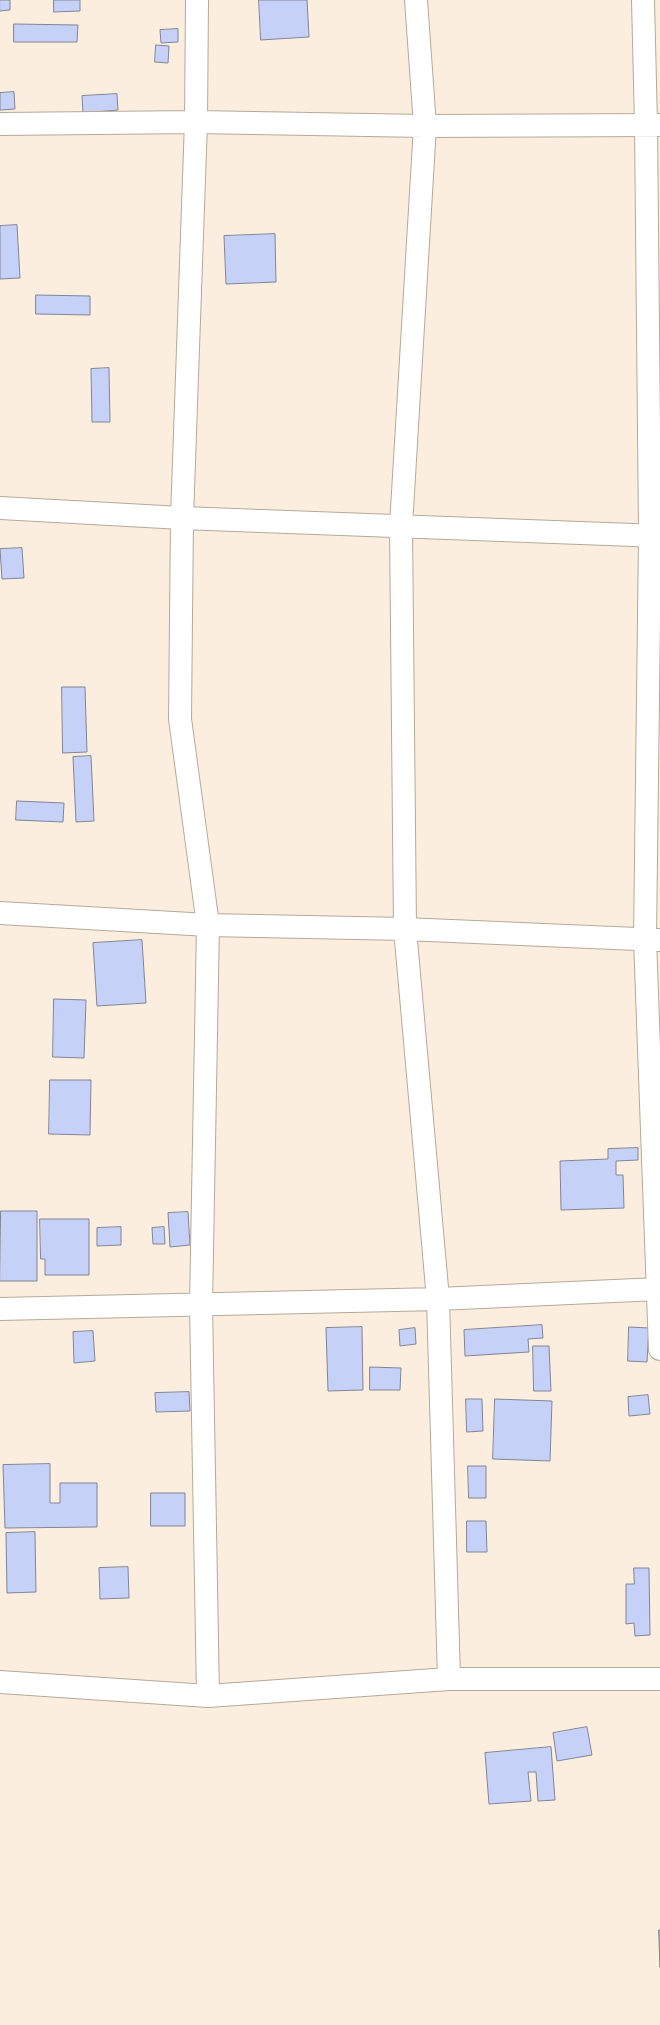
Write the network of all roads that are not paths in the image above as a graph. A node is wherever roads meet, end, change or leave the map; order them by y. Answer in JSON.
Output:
{"nodes":[{"id":1,"x":197,"y":0,"type":"edge"},
{"id":2,"x":416,"y":0,"type":"edge"},
{"id":3,"x":643,"y":0,"type":"edge"},
{"id":4,"x":196,"y":122,"type":"junction"},
{"id":5,"x":0,"y":124,"type":"edge"},
{"id":6,"x":653,"y":125,"type":"edge"},
{"id":7,"x":425,"y":126,"type":"junction"},
{"id":8,"x":0,"y":508,"type":"edge"},
{"id":9,"x":182,"y":518,"type":"junction"},
{"id":10,"x":401,"y":526,"type":"junction"},
{"id":11,"x":655,"y":535,"type":"edge"},
{"id":12,"x":0,"y":913,"type":"edge"},
{"id":13,"x":208,"y":925,"type":"junction"},
{"id":14,"x":405,"y":929,"type":"junction"},
{"id":15,"x":652,"y":939,"type":"edge"},
{"id":16,"x":658,"y":1289,"type":"junction"},
{"id":17,"x":438,"y":1299,"type":"junction"},
{"id":18,"x":201,"y":1305,"type":"junction"},
{"id":19,"x":0,"y":1309,"type":"edge"},
{"id":20,"x":660,"y":1349,"type":"edge"},
{"id":21,"x":449,"y":1679,"type":"junction"},
{"id":22,"x":660,"y":1679,"type":"edge"},
{"id":23,"x":0,"y":1682,"type":"edge"},
{"id":24,"x":208,"y":1696,"type":"junction"}],
"edges":[{"from":1,"to":4,"type":"street"},
{"from":2,"to":7,"type":"street"},
{"from":3,"to":6,"type":"street"},
{"from":4,"to":5,"type":"street"},
{"from":4,"to":7,"type":"street"},
{"from":4,"to":9,"type":"street"},
{"from":6,"to":7,"type":"street"},
{"from":6,"to":11,"type":"street"},
{"from":7,"to":10,"type":"street"},
{"from":8,"to":9,"type":"street"},
{"from":9,"to":10,"type":"street"},
{"from":9,"to":13,"type":"street"},
{"from":10,"to":11,"type":"street"},
{"from":10,"to":14,"type":"street"},
{"from":11,"to":15,"type":"street"},
{"from":12,"to":13,"type":"street"},
{"from":13,"to":14,"type":"street"},
{"from":13,"to":18,"type":"street"},
{"from":14,"to":15,"type":"street"},
{"from":14,"to":17,"type":"street"},
{"from":15,"to":16,"type":"street"},
{"from":16,"to":17,"type":"street"},
{"from":16,"to":20,"type":"street"},
{"from":17,"to":18,"type":"street"},
{"from":17,"to":21,"type":"street"},
{"from":18,"to":19,"type":"street"},
{"from":18,"to":24,"type":"street"},
{"from":21,"to":22,"type":"street"},
{"from":21,"to":24,"type":"street"},
{"from":23,"to":24,"type":"street"}]}
